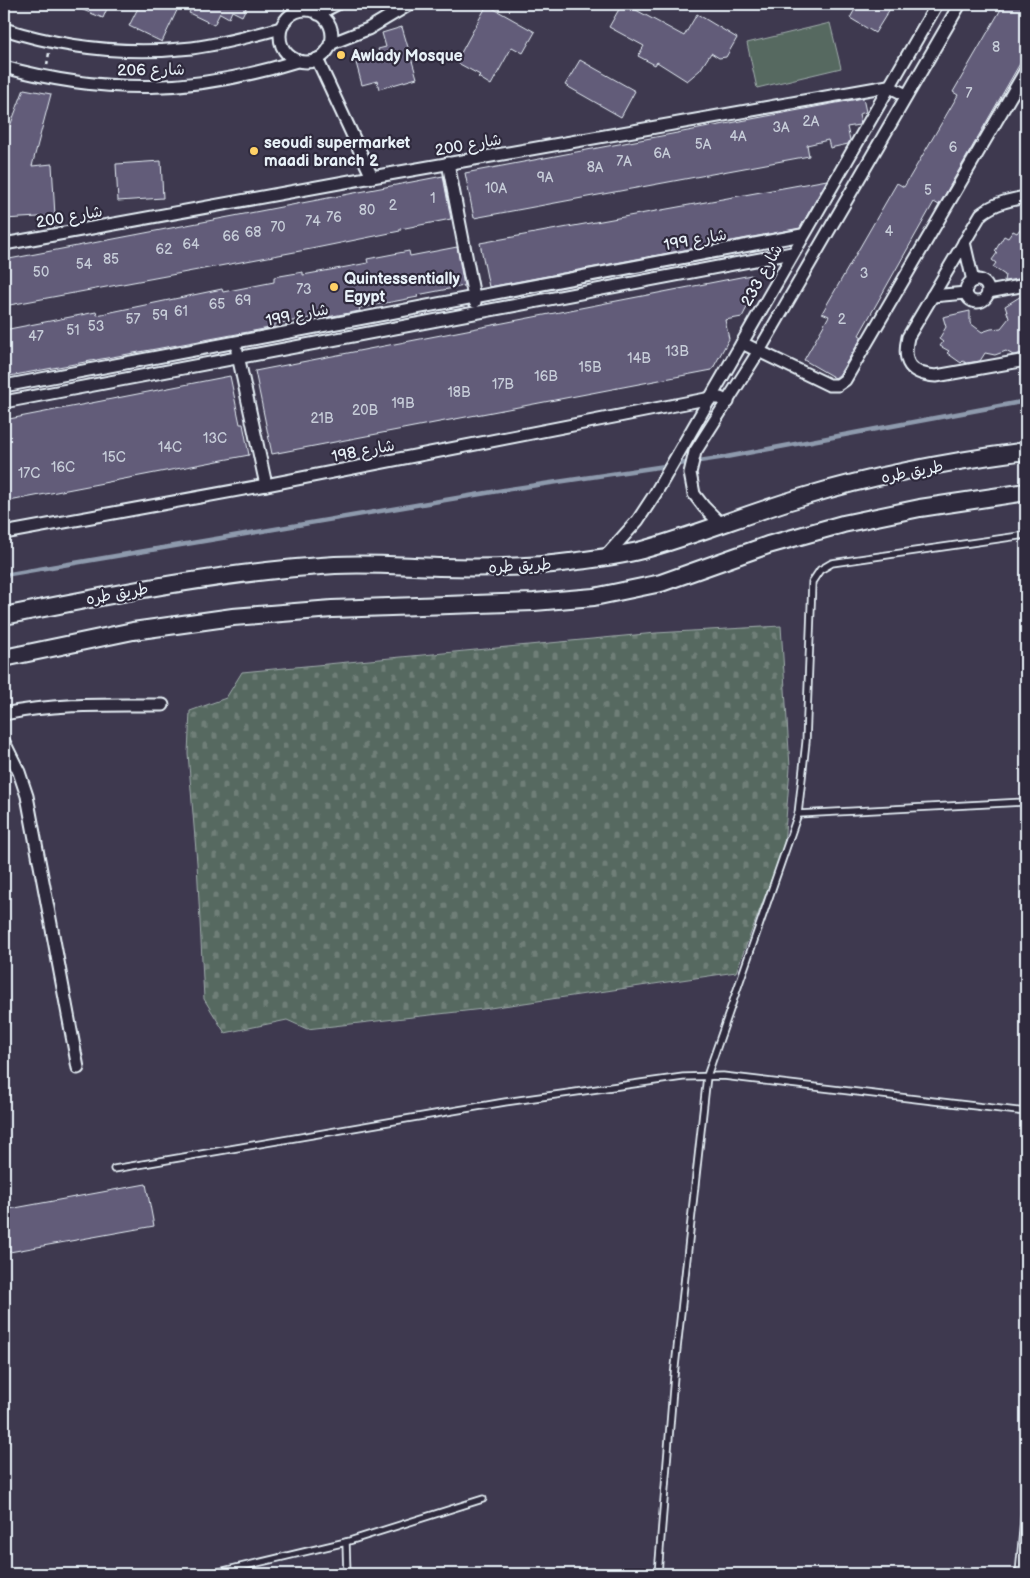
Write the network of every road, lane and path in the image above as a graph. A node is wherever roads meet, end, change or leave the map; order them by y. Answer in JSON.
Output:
{"nodes":[{"id":1,"x":337,"y":4,"type":"edge"},
{"id":2,"x":410,"y":4,"type":"edge"},
{"id":3,"x":937,"y":4,"type":"edge"},
{"id":4,"x":960,"y":4,"type":"edge"},
{"id":5,"x":289,"y":9,"type":"edge"},
{"id":6,"x":318,"y":14,"type":"junction"},
{"id":7,"x":281,"y":28,"type":"junction"},
{"id":8,"x":4,"y":29,"type":"edge"},
{"id":9,"x":52,"y":42,"type":"junction"},
{"id":10,"x":330,"y":44,"type":"junction"},
{"id":11,"x":317,"y":59,"type":"junction"},
{"id":12,"x":297,"y":61,"type":"junction"},
{"id":13,"x":4,"y":67,"type":"edge"},
{"id":14,"x":1026,"y":70,"type":"edge"},
{"id":15,"x":44,"y":77,"type":"junction"},
{"id":16,"x":888,"y":86,"type":"junction"},
{"id":17,"x":906,"y":95,"type":"junction"},
{"id":18,"x":448,"y":164,"type":"junction"},
{"id":19,"x":372,"y":177,"type":"junction"},
{"id":20,"x":1026,"y":197,"type":"edge"},
{"id":21,"x":802,"y":235,"type":"junction"},
{"id":22,"x":964,"y":242,"type":"junction"},
{"id":23,"x":4,"y":244,"type":"edge"},
{"id":24,"x":792,"y":253,"type":"junction"},
{"id":25,"x":973,"y":281,"type":"junction"},
{"id":26,"x":1026,"y":285,"type":"edge"},
{"id":27,"x":988,"y":292,"type":"junction"},
{"id":28,"x":966,"y":293,"type":"junction"},
{"id":29,"x":474,"y":296,"type":"junction"},
{"id":30,"x":932,"y":296,"type":"junction"},
{"id":31,"x":477,"y":312,"type":"junction"},
{"id":32,"x":235,"y":342,"type":"junction"},
{"id":33,"x":742,"y":342,"type":"junction"},
{"id":34,"x":759,"y":351,"type":"junction"},
{"id":35,"x":238,"y":358,"type":"junction"},
{"id":36,"x":1026,"y":360,"type":"edge"},
{"id":37,"x":4,"y":386,"type":"edge"},
{"id":38,"x":711,"y":398,"type":"junction"},
{"id":39,"x":4,"y":402,"type":"edge"},
{"id":40,"x":728,"y":402,"type":"junction"},
{"id":41,"x":1026,"y":451,"type":"edge"},
{"id":42,"x":266,"y":485,"type":"junction"},
{"id":43,"x":1026,"y":492,"type":"edge"},
{"id":44,"x":720,"y":523,"type":"junction"},
{"id":45,"x":4,"y":533,"type":"edge"},
{"id":46,"x":1026,"y":535,"type":"edge"},
{"id":47,"x":606,"y":556,"type":"junction"},
{"id":48,"x":4,"y":616,"type":"edge"},
{"id":49,"x":4,"y":658,"type":"edge"},
{"id":50,"x":163,"y":705,"type":"dead end"},
{"id":51,"x":4,"y":714,"type":"edge"},
{"id":52,"x":5,"y":749,"type":"edge"},
{"id":53,"x":1026,"y":802,"type":"edge"},
{"id":54,"x":798,"y":814,"type":"junction"},
{"id":55,"x":78,"y":1068,"type":"dead end"},
{"id":56,"x":707,"y":1076,"type":"junction"},
{"id":57,"x":1026,"y":1112,"type":"edge"},
{"id":58,"x":114,"y":1169,"type":"dead end"},
{"id":59,"x":1026,"y":1497,"type":"edge"},
{"id":60,"x":483,"y":1499,"type":"dead end"},
{"id":61,"x":346,"y":1542,"type":"junction"},
{"id":62,"x":211,"y":1574,"type":"edge"},
{"id":63,"x":347,"y":1574,"type":"edge"},
{"id":64,"x":658,"y":1574,"type":"edge"},
{"id":65,"x":1019,"y":1574,"type":"edge"}],
"edges":[{"from":1,"to":6,"type":"street"},
{"from":2,"to":10,"type":"street"},
{"from":3,"to":16,"type":"street","name":"شارع 233"},
{"from":4,"to":17,"type":"street"},
{"from":5,"to":6,"type":"street"},
{"from":5,"to":7,"type":"street"},
{"from":6,"to":10,"type":"street"},
{"from":7,"to":9,"type":"street","name":"شارع 206"},
{"from":7,"to":12,"type":"street"},
{"from":8,"to":9,"type":"street","name":"شارع 206"},
{"from":9,"to":15,"type":"path"},
{"from":10,"to":11,"type":"street"},
{"from":11,"to":12,"type":"street"},
{"from":11,"to":19,"type":"street"},
{"from":12,"to":15,"type":"street","name":"شارع 206"},
{"from":13,"to":15,"type":"street","name":"شارع 206"},
{"from":14,"to":34,"type":"street"},
{"from":16,"to":17,"type":"street"},
{"from":16,"to":18,"type":"street","name":"شارع 200"},
{"from":16,"to":21,"type":"street","name":"شارع 233"},
{"from":17,"to":34,"type":"street"},
{"from":18,"to":19,"type":"street","name":"شارع 200"},
{"from":18,"to":29,"type":"street"},
{"from":19,"to":23,"type":"street","name":"شارع 200"},
{"from":20,"to":22,"type":"street"},
{"from":21,"to":24,"type":"street","name":"شارع 233"},
{"from":21,"to":29,"type":"street","name":"شارع 199"},
{"from":22,"to":25,"type":"street"},
{"from":22,"to":30,"type":"street"},
{"from":24,"to":31,"type":"street","name":"شارع 199"},
{"from":24,"to":33,"type":"street","name":"شارع 233"},
{"from":25,"to":27,"type":"street"},
{"from":25,"to":28,"type":"street"},
{"from":26,"to":27,"type":"street"},
{"from":27,"to":28,"type":"street"},
{"from":28,"to":30,"type":"street"},
{"from":29,"to":31,"type":"street"},
{"from":29,"to":32,"type":"street","name":"شارع 199"},
{"from":30,"to":36,"type":"street"},
{"from":31,"to":35,"type":"street","name":"شارع 199"},
{"from":32,"to":35,"type":"street"},
{"from":32,"to":37,"type":"street","name":"شارع 199"},
{"from":33,"to":34,"type":"street"},
{"from":33,"to":38,"type":"street","name":"شارع 233"},
{"from":34,"to":40,"type":"street"},
{"from":35,"to":39,"type":"street","name":"شارع 199"},
{"from":35,"to":42,"type":"street"},
{"from":38,"to":40,"type":"street","name":"شارع 198"},
{"from":38,"to":42,"type":"street","name":"شارع 198"},
{"from":38,"to":47,"type":"street","name":"شارع 233"},
{"from":40,"to":44,"type":"street"},
{"from":41,"to":44,"type":"main road","name":"طريق طره"},
{"from":42,"to":45,"type":"street","name":"شارع 198"},
{"from":43,"to":49,"type":"main road"},
{"from":44,"to":47,"type":"main road","name":"طريق طره"},
{"from":46,"to":54,"type":"lane"},
{"from":47,"to":48,"type":"main road","name":"طريق طره"},
{"from":50,"to":51,"type":"street"},
{"from":52,"to":55,"type":"street"},
{"from":53,"to":54,"type":"lane"},
{"from":54,"to":56,"type":"lane"},
{"from":56,"to":57,"type":"lane"},
{"from":56,"to":58,"type":"lane"},
{"from":56,"to":64,"type":"lane"},
{"from":59,"to":65,"type":"lane"},
{"from":60,"to":61,"type":"lane"},
{"from":61,"to":62,"type":"lane"},
{"from":61,"to":63,"type":"lane"}]}
